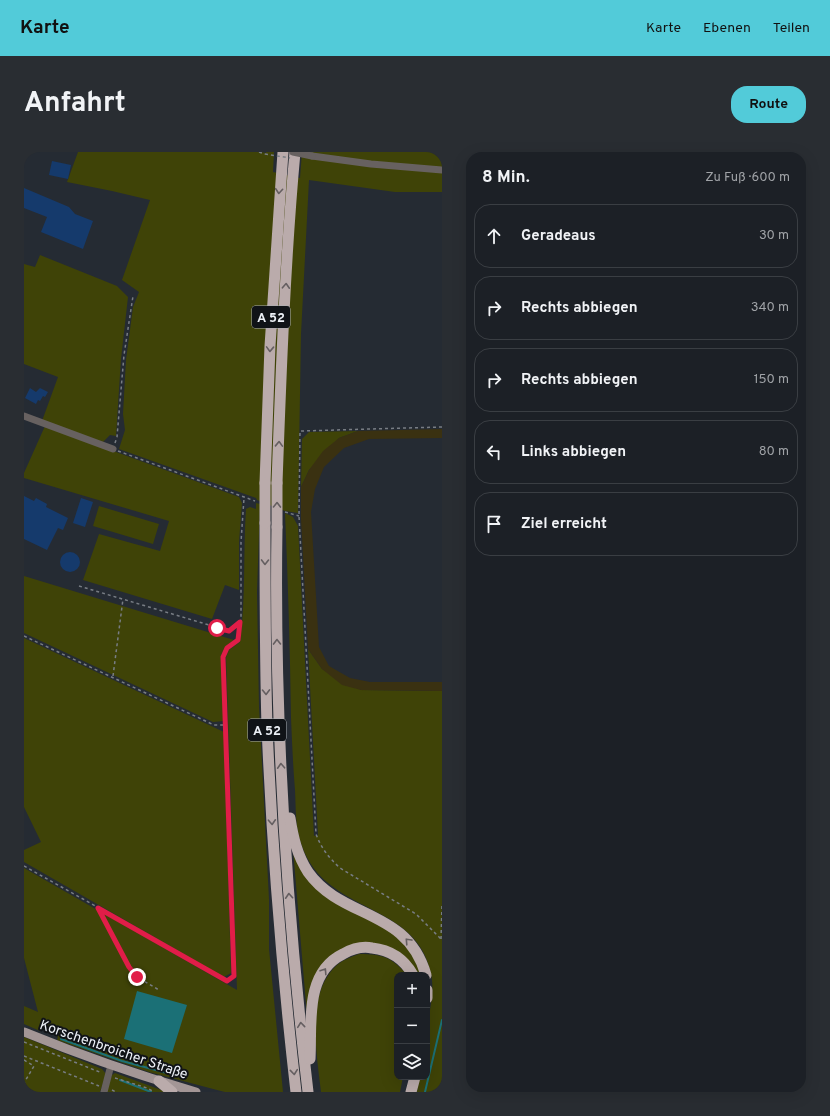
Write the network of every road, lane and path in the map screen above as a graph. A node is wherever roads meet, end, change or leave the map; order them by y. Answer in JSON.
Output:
{"nodes":[{"id":1,"x":258,"y":152,"type":"edge"},
{"id":2,"x":283,"y":152,"type":"edge"},
{"id":3,"x":294,"y":152,"type":"edge"},
{"id":4,"x":265,"y":154,"type":"dead end"},
{"id":5,"x":442,"y":170,"type":"edge"},
{"id":6,"x":133,"y":296,"type":"dead end"},
{"id":7,"x":24,"y":416,"type":"edge"},
{"id":8,"x":442,"y":427,"type":"edge"},
{"id":9,"x":113,"y":449,"type":"junction"},
{"id":10,"x":244,"y":498,"type":"junction"},
{"id":11,"x":255,"y":501,"type":"dead end"},
{"id":12,"x":285,"y":512,"type":"dead end"},
{"id":13,"x":298,"y":516,"type":"junction"},
{"id":14,"x":79,"y":586,"type":"dead end"},
{"id":15,"x":124,"y":599,"type":"junction"},
{"id":16,"x":240,"y":622,"type":"junction"},
{"id":17,"x":24,"y":636,"type":"edge"},
{"id":18,"x":113,"y":677,"type":"junction"},
{"id":19,"x":226,"y":725,"type":"junction"},
{"id":20,"x":283,"y":796,"type":"junction"},
{"id":21,"x":24,"y":866,"type":"edge"},
{"id":22,"x":442,"y":905,"type":"edge"},
{"id":23,"x":98,"y":908,"type":"junction"},
{"id":24,"x":441,"y":939,"type":"edge"},
{"id":25,"x":411,"y":972,"type":"edge"},
{"id":26,"x":425,"y":972,"type":"edge"},
{"id":27,"x":159,"y":990,"type":"dead end"},
{"id":28,"x":24,"y":1032,"type":"edge"},
{"id":29,"x":24,"y":1042,"type":"edge"},
{"id":30,"x":24,"y":1056,"type":"edge"},
{"id":31,"x":25,"y":1060,"type":"edge"},
{"id":32,"x":24,"y":1064,"type":"edge"},
{"id":33,"x":111,"y":1065,"type":"junction"},
{"id":34,"x":108,"y":1076,"type":"junction"},
{"id":35,"x":411,"y":1080,"type":"edge"},
{"id":36,"x":412,"y":1080,"type":"edge"},
{"id":37,"x":412,"y":1080,"type":"edge"},
{"id":38,"x":159,"y":1081,"type":"junction"},
{"id":39,"x":24,"y":1083,"type":"edge"},
{"id":40,"x":24,"y":1090,"type":"edge"},
{"id":41,"x":104,"y":1090,"type":"edge"},
{"id":42,"x":296,"y":1091,"type":"edge"},
{"id":43,"x":27,"y":1092,"type":"edge"},
{"id":44,"x":154,"y":1092,"type":"edge"},
{"id":45,"x":172,"y":1092,"type":"edge"},
{"id":46,"x":196,"y":1092,"type":"edge"},
{"id":47,"x":308,"y":1092,"type":"edge"},
{"id":48,"x":404,"y":1092,"type":"edge"},
{"id":49,"x":411,"y":1092,"type":"edge"},
{"id":50,"x":414,"y":1092,"type":"edge"}],
"edges":[{"from":1,"to":4,"type":"path"},
{"from":2,"to":42,"type":"highway","number":"A 52","one_way":true,"bridge":true},
{"from":3,"to":5,"type":"street","bridge":true},
{"from":20,"to":3,"type":"highway","number":"A 52","one_way":true,"bridge":true},
{"from":6,"to":9,"type":"path"},
{"from":7,"to":9,"type":"street"},
{"from":8,"to":13,"type":"path"},
{"from":9,"to":10,"type":"path"},
{"from":10,"to":11,"type":"path"},
{"from":10,"to":16,"type":"path"},
{"from":12,"to":13,"type":"path"},
{"from":13,"to":24,"type":"path"},
{"from":14,"to":15,"type":"path"},
{"from":15,"to":16,"type":"path"},
{"from":15,"to":18,"type":"path"},
{"from":16,"to":19,"type":"path"},
{"from":17,"to":18,"type":"path"},
{"from":18,"to":19,"type":"path"},
{"from":19,"to":23,"type":"path"},
{"from":26,"to":20,"type":"highway","one_way":true},
{"from":47,"to":20,"type":"highway","number":"A 52","one_way":true},
{"from":21,"to":23,"type":"path"},
{"from":22,"to":24,"type":"path"},
{"from":23,"to":27,"type":"path"},
{"from":47,"to":25,"type":"highway","one_way":true},
{"from":28,"to":33,"type":"main road","name":"Korschenbroicher Straße"},
{"from":29,"to":34,"type":"path"},
{"from":30,"to":41,"type":"path"},
{"from":31,"to":32,"type":"path"},
{"from":31,"to":39,"type":"path"},
{"from":33,"to":34,"type":"street"},
{"from":33,"to":38,"type":"main road","name":"Korschenbroicher Straße"},
{"from":34,"to":41,"type":"street"},
{"from":34,"to":44,"type":"path"},
{"from":35,"to":48,"type":"highway"},
{"from":36,"to":49,"type":"highway"},
{"from":37,"to":50,"type":"highway"},
{"from":38,"to":45,"type":"highway"},
{"from":38,"to":46,"type":"main road","name":"Korschenbroicher Straße"},
{"from":40,"to":43,"type":"path"}]}
